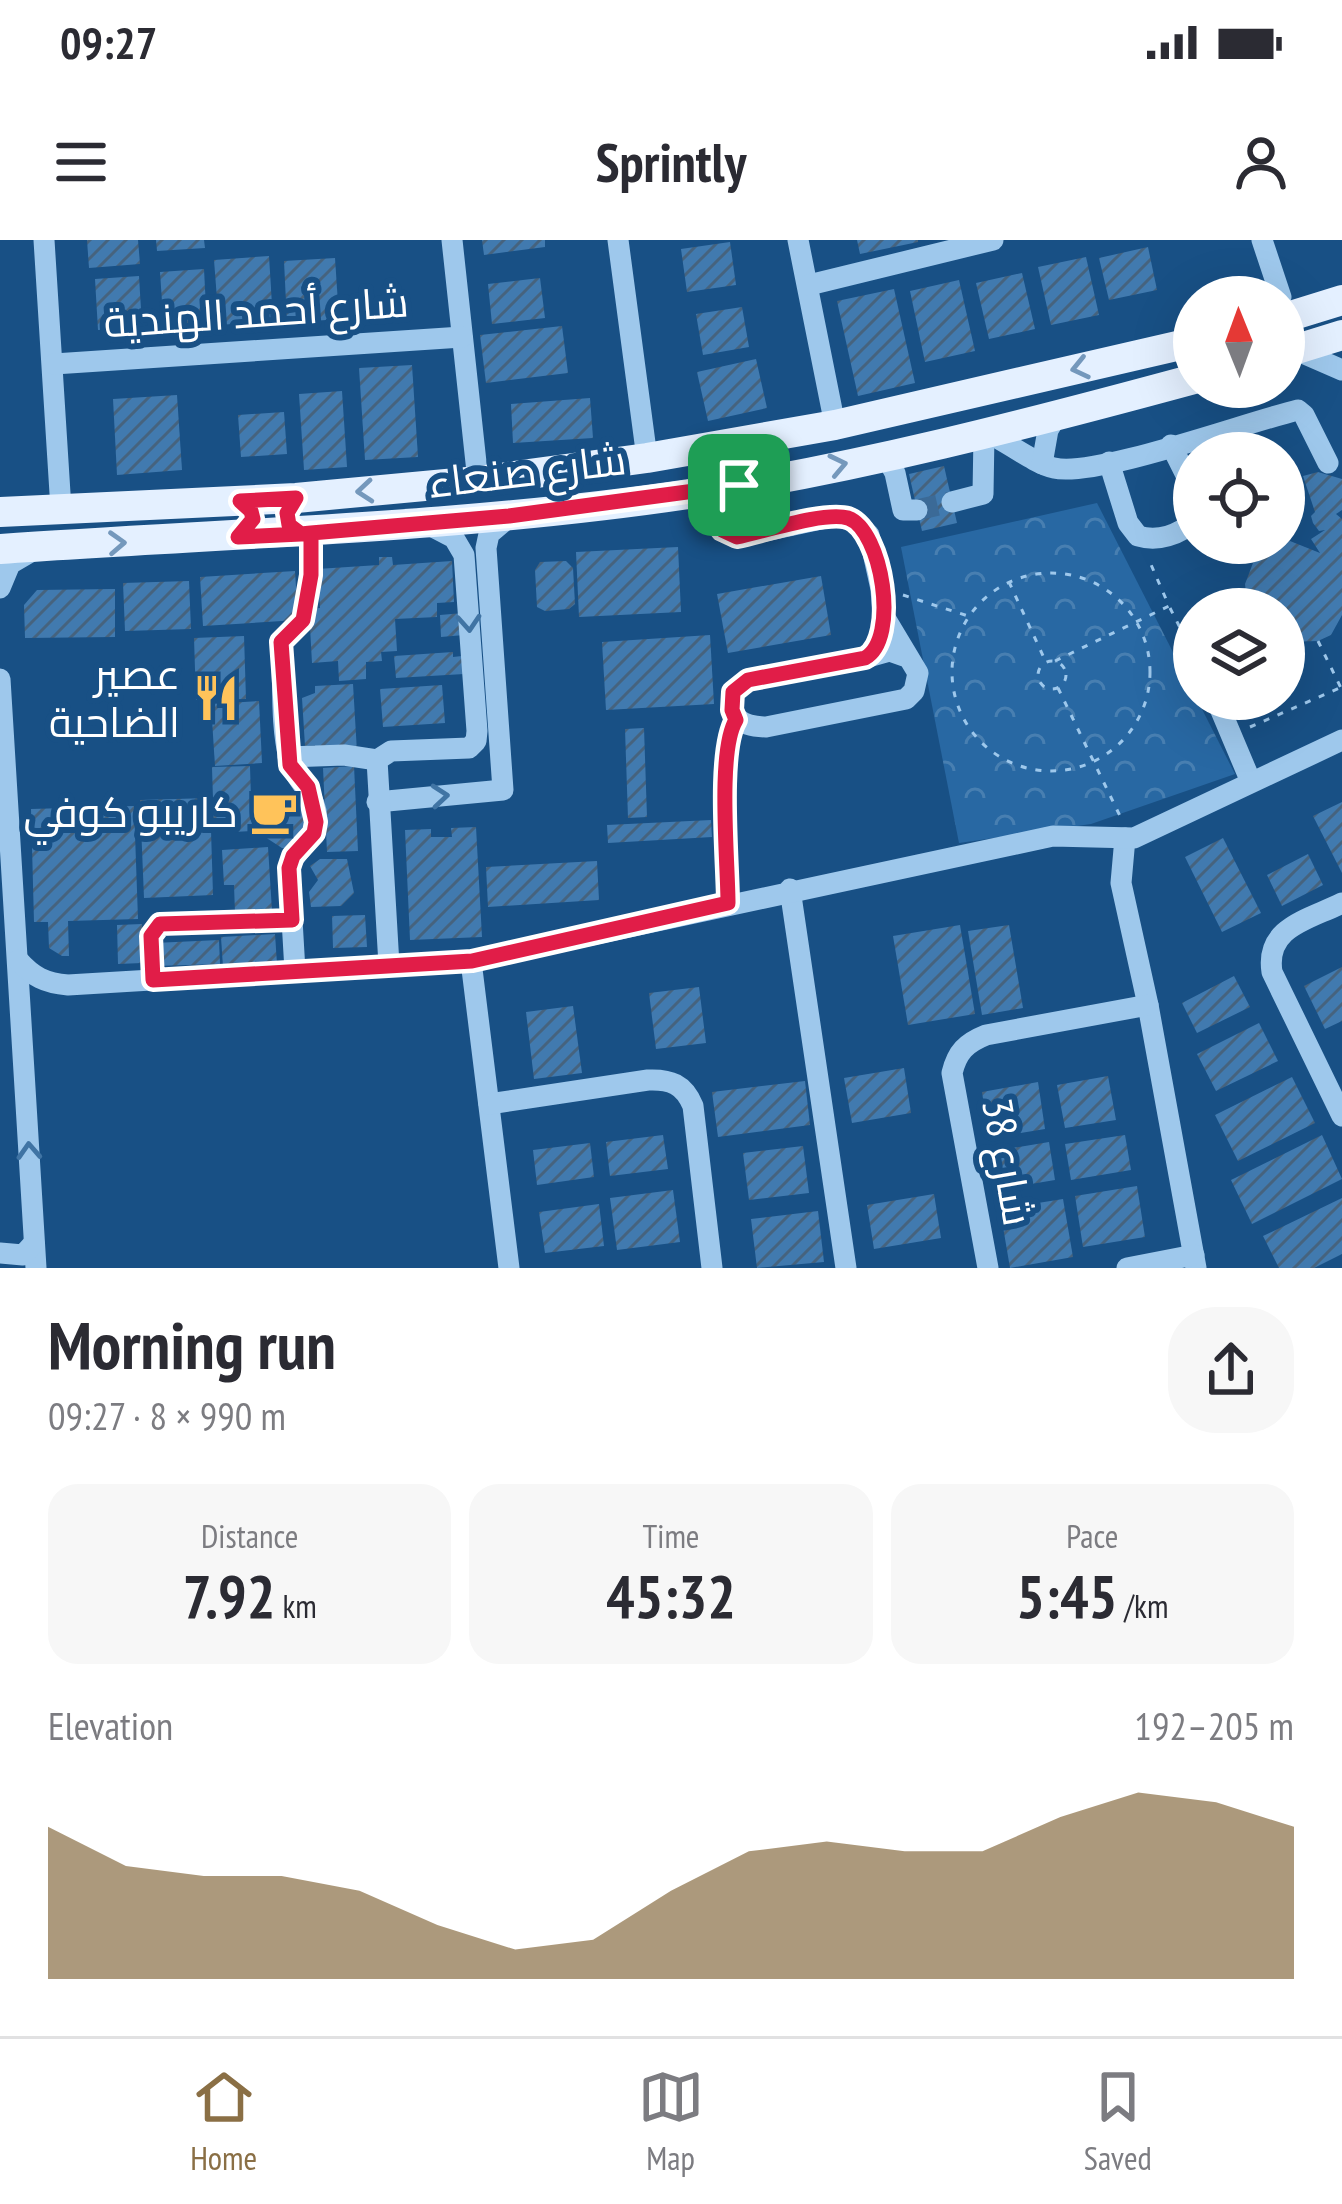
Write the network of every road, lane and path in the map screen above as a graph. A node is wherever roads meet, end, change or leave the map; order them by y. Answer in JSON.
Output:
{"nodes":[{"id":1,"x":44,"y":240,"type":"edge"},
{"id":2,"x":452,"y":240,"type":"edge"},
{"id":3,"x":618,"y":240,"type":"edge"},
{"id":4,"x":798,"y":240,"type":"edge"},
{"id":5,"x":993,"y":240,"type":"edge"},
{"id":6,"x":1262,"y":240,"type":"edge"},
{"id":7,"x":1273,"y":276,"type":"edge"},
{"id":8,"x":809,"y":285,"type":"junction"},
{"id":9,"x":1342,"y":300,"type":"edge"},
{"id":10,"x":1305,"y":306,"type":"edge"},
{"id":11,"x":1342,"y":335,"type":"edge"},
{"id":12,"x":462,"y":337,"type":"junction"},
{"id":13,"x":1173,"y":346,"type":"edge"},
{"id":14,"x":1305,"y":347,"type":"edge"},
{"id":15,"x":1142,"y":354,"type":"junction"},
{"id":16,"x":1305,"y":357,"type":"edge"},
{"id":17,"x":54,"y":364,"type":"junction"},
{"id":18,"x":1342,"y":370,"type":"edge"},
{"id":19,"x":1173,"y":385,"type":"edge"},
{"id":20,"x":1157,"y":389,"type":"junction"},
{"id":21,"x":1057,"y":415,"type":"junction"},
{"id":22,"x":835,"y":425,"type":"junction"},
{"id":23,"x":986,"y":434,"type":"junction"},
{"id":24,"x":1171,"y":445,"type":"junction"},
{"id":25,"x":1173,"y":449,"type":"edge"},
{"id":26,"x":885,"y":455,"type":"junction"},
{"id":27,"x":647,"y":458,"type":"junction"},
{"id":28,"x":1109,"y":462,"type":"junction"},
{"id":29,"x":1042,"y":464,"type":"junction"},
{"id":30,"x":1328,"y":464,"type":"dead end"},
{"id":31,"x":478,"y":481,"type":"junction"},
{"id":32,"x":739,"y":485,"type":"junction"},
{"id":33,"x":689,"y":494,"type":"junction"},
{"id":34,"x":296,"y":498,"type":"junction"},
{"id":35,"x":240,"y":501,"type":"junction"},
{"id":36,"x":952,"y":502,"type":"tunnel mouth"},
{"id":37,"x":61,"y":509,"type":"junction"},
{"id":38,"x":917,"y":510,"type":"dead end"},
{"id":39,"x":0,"y":512,"type":"edge"},
{"id":40,"x":509,"y":516,"type":"junction"},
{"id":41,"x":720,"y":523,"type":"junction"},
{"id":42,"x":428,"y":525,"type":"junction"},
{"id":43,"x":306,"y":534,"type":"junction"},
{"id":44,"x":1173,"y":534,"type":"edge"},
{"id":45,"x":1138,"y":536,"type":"junction"},
{"id":46,"x":238,"y":537,"type":"junction"},
{"id":47,"x":43,"y":546,"type":"junction"},
{"id":48,"x":0,"y":549,"type":"edge"},
{"id":49,"x":1009,"y":582,"type":"junction"},
{"id":50,"x":0,"y":588,"type":"edge"},
{"id":51,"x":881,"y":589,"type":"junction"},
{"id":52,"x":1169,"y":606,"type":"junction"},
{"id":53,"x":1173,"y":614,"type":"edge"},
{"id":54,"x":970,"y":616,"type":"junction"},
{"id":55,"x":885,"y":618,"type":"junction"},
{"id":56,"x":1136,"y":621,"type":"junction"},
{"id":57,"x":1318,"y":641,"type":"dead end"},
{"id":58,"x":281,"y":642,"type":"joint"},
{"id":59,"x":873,"y":654,"type":"junction"},
{"id":60,"x":907,"y":657,"type":"junction"},
{"id":61,"x":1055,"y":661,"type":"junction"},
{"id":62,"x":1046,"y":662,"type":"junction"},
{"id":63,"x":0,"y":679,"type":"edge"},
{"id":64,"x":1058,"y":688,"type":"junction"},
{"id":65,"x":1342,"y":688,"type":"edge"},
{"id":66,"x":1305,"y":704,"type":"edge"},
{"id":67,"x":736,"y":720,"type":"junction"},
{"id":68,"x":1225,"y":720,"type":"edge"},
{"id":69,"x":1342,"y":740,"type":"edge"},
{"id":70,"x":289,"y":757,"type":"junction"},
{"id":71,"x":377,"y":760,"type":"junction"},
{"id":72,"x":1094,"y":762,"type":"junction"},
{"id":73,"x":1251,"y":782,"type":"junction"},
{"id":74,"x":377,"y":802,"type":"junction"},
{"id":75,"x":1125,"y":838,"type":"junction"},
{"id":76,"x":790,"y":889,"type":"junction"},
{"id":77,"x":728,"y":903,"type":"junction"},
{"id":78,"x":1342,"y":903,"type":"edge"},
{"id":79,"x":292,"y":920,"type":"junction"},
{"id":80,"x":18,"y":960,"type":"junction"},
{"id":81,"x":472,"y":961,"type":"junction"},
{"id":82,"x":389,"y":965,"type":"junction"},
{"id":83,"x":295,"y":971,"type":"junction"},
{"id":84,"x":153,"y":980,"type":"junction"},
{"id":85,"x":68,"y":985,"type":"junction"},
{"id":86,"x":1148,"y":1005,"type":"junction"},
{"id":87,"x":23,"y":1024,"type":"junction"},
{"id":88,"x":489,"y":1104,"type":"junction"},
{"id":89,"x":1342,"y":1116,"type":"edge"},
{"id":90,"x":34,"y":1243,"type":"junction"},
{"id":91,"x":0,"y":1253,"type":"edge"},
{"id":92,"x":1195,"y":1262,"type":"edge"},
{"id":93,"x":35,"y":1268,"type":"edge"},
{"id":94,"x":509,"y":1268,"type":"edge"},
{"id":95,"x":712,"y":1268,"type":"edge"},
{"id":96,"x":846,"y":1268,"type":"edge"},
{"id":97,"x":988,"y":1268,"type":"edge"},
{"id":98,"x":1127,"y":1268,"type":"edge"}],
"edges":[{"from":1,"to":17,"type":"street","name":"شارع أحمد الهندية"},
{"from":2,"to":12,"type":"street","name":"شارع أحمد الهندية"},
{"from":3,"to":27,"type":"street"},
{"from":4,"to":8,"type":"street"},
{"from":5,"to":8,"type":"street"},
{"from":6,"to":7,"type":"street"},
{"from":8,"to":22,"type":"street"},
{"from":9,"to":10,"type":"main road"},
{"from":11,"to":14,"type":"main road"},
{"from":12,"to":17,"type":"street","name":"شارع أحمد الهندية"},
{"from":12,"to":31,"type":"street","name":"شارع أحمد الهندية"},
{"from":13,"to":15,"type":"main road","name":"شارع صنعاء"},
{"from":15,"to":20,"type":"main road"},
{"from":15,"to":22,"type":"main road","name":"شارع صنعاء","one_way":true},
{"from":16,"to":18,"type":"street"},
{"from":17,"to":37,"type":"street","name":"شارع أحمد الهندية"},
{"from":19,"to":20,"type":"main road","name":"شارع صنعاء"},
{"from":20,"to":21,"type":"main road","name":"شارع صنعاء"},
{"from":21,"to":23,"type":"main road","name":"شارع صنعاء"},
{"from":21,"to":29,"type":"street"},
{"from":22,"to":27,"type":"main road","name":"شارع صنعاء"},
{"from":23,"to":26,"type":"main road","name":"شارع صنعاء"},
{"from":23,"to":29,"type":"street"},
{"from":23,"to":36,"type":"street"},
{"from":24,"to":25,"type":"street"},
{"from":24,"to":28,"type":"street"},
{"from":24,"to":30,"type":"street"},
{"from":32,"to":26,"type":"main road","name":"شارع صنعاء","one_way":true},
{"from":26,"to":38,"type":"street"},
{"from":27,"to":31,"type":"main road","name":"شارع صنعاء"},
{"from":28,"to":29,"type":"street"},
{"from":28,"to":45,"type":"street"},
{"from":31,"to":34,"type":"main road","name":"شارع صنعاء","one_way":true},
{"from":32,"to":33,"type":"main road","name":"شارع صنعاء"},
{"from":32,"to":41,"type":"street"},
{"from":33,"to":40,"type":"main road","name":"شارع صنعاء"},
{"from":33,"to":41,"type":"street"},
{"from":34,"to":35,"type":"main road","name":"شارع صنعاء"},
{"from":34,"to":43,"type":"main road"},
{"from":35,"to":37,"type":"main road","name":"شارع صنعاء"},
{"from":35,"to":46,"type":"main road"},
{"from":37,"to":39,"type":"main road","name":"شارع صنعاء"},
{"from":40,"to":42,"type":"main road","name":"شارع صنعاء"},
{"from":74,"to":40,"type":"street","one_way":true},
{"from":41,"to":51,"type":"street"},
{"from":42,"to":43,"type":"main road","name":"شارع صنعاء"},
{"from":42,"to":71,"type":"street","one_way":true},
{"from":43,"to":46,"type":"main road","name":"شارع صنعاء"},
{"from":43,"to":58,"type":"path"},
{"from":44,"to":45,"type":"street"},
{"from":45,"to":52,"type":"path"},
{"from":47,"to":46,"type":"main road","name":"شارع صنعاء","one_way":true},
{"from":47,"to":48,"type":"main road","name":"شارع صنعاء"},
{"from":47,"to":50,"type":"street"},
{"from":49,"to":54,"type":"path"},
{"from":49,"to":56,"type":"path"},
{"from":49,"to":62,"type":"path"},
{"from":51,"to":54,"type":"path"},
{"from":51,"to":55,"type":"street"},
{"from":52,"to":53,"type":"path"},
{"from":52,"to":56,"type":"path"},
{"from":54,"to":72,"type":"path"},
{"from":55,"to":59,"type":"street"},
{"from":55,"to":60,"type":"street"},
{"from":56,"to":61,"type":"path"},
{"from":56,"to":72,"type":"path"},
{"from":57,"to":65,"type":"path"},
{"from":58,"to":70,"type":"street"},
{"from":59,"to":60,"type":"street"},
{"from":59,"to":67,"type":"street"},
{"from":60,"to":67,"type":"street"},
{"from":61,"to":62,"type":"path"},
{"from":61,"to":64,"type":"path"},
{"from":62,"to":64,"type":"path"},
{"from":63,"to":80,"type":"street"},
{"from":64,"to":72,"type":"path"},
{"from":65,"to":66,"type":"path"},
{"from":67,"to":77,"type":"street"},
{"from":68,"to":73,"type":"street"},
{"from":69,"to":73,"type":"street"},
{"from":70,"to":71,"type":"street"},
{"from":70,"to":79,"type":"street"},
{"from":71,"to":74,"type":"street"},
{"from":72,"to":75,"type":"path"},
{"from":73,"to":75,"type":"street"},
{"from":74,"to":82,"type":"street"},
{"from":75,"to":76,"type":"street"},
{"from":75,"to":86,"type":"street"},
{"from":76,"to":77,"type":"street"},
{"from":76,"to":96,"type":"street"},
{"from":77,"to":81,"type":"street"},
{"from":78,"to":89,"type":"street"},
{"from":79,"to":83,"type":"street"},
{"from":79,"to":84,"type":"street"},
{"from":80,"to":85,"type":"street"},
{"from":80,"to":87,"type":"street"},
{"from":81,"to":82,"type":"street"},
{"from":81,"to":88,"type":"street"},
{"from":82,"to":83,"type":"street"},
{"from":83,"to":84,"type":"street"},
{"from":84,"to":85,"type":"street"},
{"from":85,"to":87,"type":"street"},
{"from":86,"to":92,"type":"street"},
{"from":86,"to":97,"type":"street","name":"شارع 38"},
{"from":90,"to":87,"type":"street","one_way":true},
{"from":88,"to":94,"type":"street"},
{"from":88,"to":95,"type":"street"},
{"from":90,"to":91,"type":"street"},
{"from":90,"to":93,"type":"street"},
{"from":92,"to":98,"type":"street"}]}
